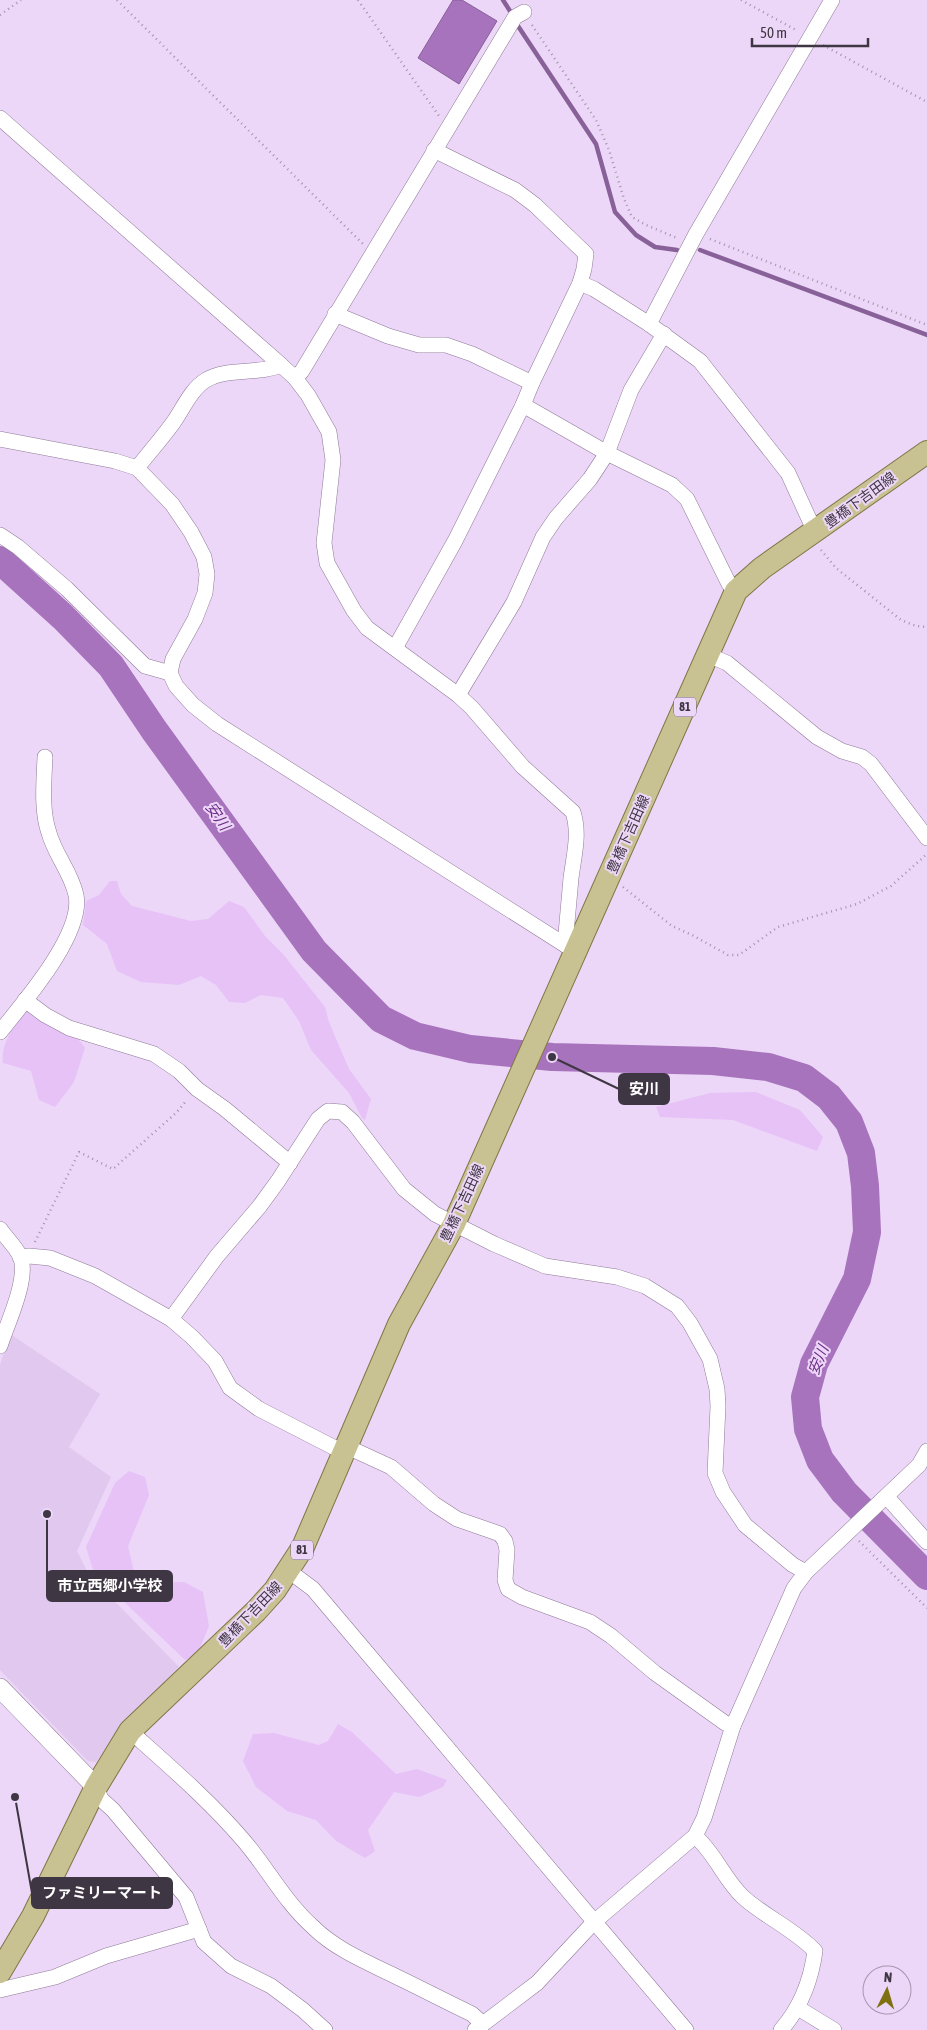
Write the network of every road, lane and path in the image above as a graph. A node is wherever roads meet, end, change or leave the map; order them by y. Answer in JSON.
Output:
{"nodes":[{"id":1,"x":21,"y":0,"type":"edge"},
{"id":2,"x":117,"y":0,"type":"edge"},
{"id":3,"x":358,"y":0,"type":"edge"},
{"id":4,"x":740,"y":0,"type":"edge"},
{"id":5,"x":832,"y":0,"type":"edge"},
{"id":6,"x":524,"y":12,"type":"joint"},
{"id":7,"x":0,"y":15,"type":"edge"},
{"id":8,"x":810,"y":38,"type":"junction"},
{"id":9,"x":927,"y":102,"type":"edge"},
{"id":10,"x":0,"y":118,"type":"edge"},
{"id":11,"x":447,"y":128,"type":"junction"},
{"id":12,"x":434,"y":150,"type":"junction"},
{"id":13,"x":694,"y":239,"type":"junction"},
{"id":14,"x":374,"y":252,"type":"junction"},
{"id":15,"x":580,"y":283,"type":"junction"},
{"id":16,"x":335,"y":314,"type":"junction"},
{"id":17,"x":649,"y":324,"type":"junction"},
{"id":18,"x":927,"y":325,"type":"edge"},
{"id":19,"x":664,"y":334,"type":"junction"},
{"id":20,"x":281,"y":365,"type":"junction"},
{"id":21,"x":295,"y":378,"type":"junction"},
{"id":22,"x":532,"y":383,"type":"junction"},
{"id":23,"x":523,"y":406,"type":"junction"},
{"id":24,"x":0,"y":439,"type":"edge"},
{"id":25,"x":927,"y":452,"type":"edge"},
{"id":26,"x":607,"y":453,"type":"junction"},
{"id":27,"x":138,"y":468,"type":"junction"},
{"id":28,"x":816,"y":532,"type":"junction"},
{"id":29,"x":0,"y":535,"type":"edge"},
{"id":30,"x":736,"y":591,"type":"junction"},
{"id":31,"x":927,"y":626,"type":"edge"},
{"id":32,"x":395,"y":648,"type":"junction"},
{"id":33,"x":708,"y":655,"type":"junction"},
{"id":34,"x":170,"y":673,"type":"junction"},
{"id":35,"x":458,"y":695,"type":"junction"},
{"id":36,"x":45,"y":757,"type":"dead end"},
{"id":37,"x":927,"y":838,"type":"edge"},
{"id":38,"x":927,"y":854,"type":"edge"},
{"id":39,"x":609,"y":878,"type":"junction"},
{"id":40,"x":570,"y":948,"type":"junction"},
{"id":41,"x":25,"y":1000,"type":"junction"},
{"id":42,"x":0,"y":1032,"type":"edge"},
{"id":43,"x":197,"y":1089,"type":"junction"},
{"id":44,"x":290,"y":1163,"type":"junction"},
{"id":45,"x":454,"y":1224,"type":"junction"},
{"id":46,"x":0,"y":1229,"type":"edge"},
{"id":47,"x":25,"y":1256,"type":"junction"},
{"id":48,"x":172,"y":1319,"type":"junction"},
{"id":49,"x":0,"y":1346,"type":"edge"},
{"id":50,"x":344,"y":1450,"type":"junction"},
{"id":51,"x":927,"y":1451,"type":"edge"},
{"id":52,"x":882,"y":1501,"type":"junction"},
{"id":53,"x":850,"y":1530,"type":"junction"},
{"id":54,"x":927,"y":1542,"type":"edge"},
{"id":55,"x":289,"y":1571,"type":"junction"},
{"id":56,"x":806,"y":1572,"type":"junction"},
{"id":57,"x":927,"y":1608,"type":"edge"},
{"id":58,"x":0,"y":1688,"type":"edge"},
{"id":59,"x":733,"y":1726,"type":"junction"},
{"id":60,"x":130,"y":1730,"type":"junction"},
{"id":61,"x":96,"y":1787,"type":"junction"},
{"id":62,"x":695,"y":1836,"type":"junction"},
{"id":63,"x":594,"y":1922,"type":"junction"},
{"id":64,"x":199,"y":1929,"type":"junction"},
{"id":65,"x":0,"y":1972,"type":"edge"},
{"id":66,"x":0,"y":1990,"type":"edge"},
{"id":67,"x":798,"y":2008,"type":"junction"},
{"id":68,"x":479,"y":2027,"type":"edge"},
{"id":69,"x":324,"y":2030,"type":"edge"},
{"id":70,"x":686,"y":2030,"type":"edge"},
{"id":71,"x":781,"y":2030,"type":"edge"},
{"id":72,"x":834,"y":2030,"type":"edge"}],
"edges":[{"from":1,"to":7,"type":"path"},
{"from":2,"to":14,"type":"path"},
{"from":3,"to":11,"type":"path"},
{"from":4,"to":8,"type":"path"},
{"from":5,"to":8,"type":"street"},
{"from":6,"to":11,"type":"street"},
{"from":6,"to":13,"type":"path"},
{"from":8,"to":9,"type":"path"},
{"from":8,"to":13,"type":"street"},
{"from":10,"to":20,"type":"street"},
{"from":11,"to":12,"type":"street"},
{"from":12,"to":14,"type":"street"},
{"from":12,"to":15,"type":"street"},
{"from":13,"to":17,"type":"street"},
{"from":13,"to":18,"type":"path"},
{"from":14,"to":16,"type":"street"},
{"from":15,"to":17,"type":"street"},
{"from":15,"to":22,"type":"street"},
{"from":16,"to":21,"type":"street"},
{"from":16,"to":22,"type":"street"},
{"from":17,"to":19,"type":"street"},
{"from":19,"to":26,"type":"street"},
{"from":19,"to":28,"type":"street"},
{"from":20,"to":21,"type":"street"},
{"from":20,"to":27,"type":"street"},
{"from":21,"to":32,"type":"street"},
{"from":22,"to":23,"type":"street"},
{"from":23,"to":26,"type":"street"},
{"from":23,"to":32,"type":"street"},
{"from":24,"to":27,"type":"street"},
{"from":25,"to":28,"type":"main road","name":"豊橋下吉田線","number":"81"},
{"from":26,"to":30,"type":"street"},
{"from":26,"to":35,"type":"street"},
{"from":27,"to":34,"type":"street"},
{"from":28,"to":30,"type":"main road","name":"豊橋下吉田線","number":"81"},
{"from":28,"to":31,"type":"path"},
{"from":29,"to":34,"type":"street"},
{"from":30,"to":33,"type":"main road","name":"豊橋下吉田線","number":"81"},
{"from":32,"to":35,"type":"street"},
{"from":33,"to":37,"type":"street"},
{"from":33,"to":39,"type":"main road","name":"豊橋下吉田線","number":"81"},
{"from":34,"to":40,"type":"street"},
{"from":35,"to":40,"type":"street"},
{"from":36,"to":41,"type":"street"},
{"from":38,"to":39,"type":"path"},
{"from":39,"to":40,"type":"main road","name":"豊橋下吉田線","number":"81"},
{"from":40,"to":45,"type":"main road","name":"豊橋下吉田線","number":"81"},
{"from":41,"to":42,"type":"street"},
{"from":41,"to":43,"type":"street"},
{"from":43,"to":44,"type":"street"},
{"from":43,"to":47,"type":"path"},
{"from":44,"to":45,"type":"street"},
{"from":44,"to":48,"type":"street"},
{"from":45,"to":50,"type":"main road","name":"豊橋下吉田線","number":"81"},
{"from":45,"to":56,"type":"street"},
{"from":46,"to":47,"type":"street"},
{"from":47,"to":48,"type":"street"},
{"from":47,"to":49,"type":"street"},
{"from":48,"to":50,"type":"street"},
{"from":50,"to":55,"type":"main road","name":"豊橋下吉田線","number":"81"},
{"from":50,"to":59,"type":"street"},
{"from":51,"to":52,"type":"street"},
{"from":52,"to":53,"type":"street"},
{"from":52,"to":54,"type":"street"},
{"from":53,"to":56,"type":"street"},
{"from":53,"to":57,"type":"path"},
{"from":55,"to":60,"type":"main road","name":"豊橋下吉田線","number":"81"},
{"from":55,"to":63,"type":"street"},
{"from":56,"to":59,"type":"street"},
{"from":58,"to":61,"type":"street"},
{"from":59,"to":62,"type":"street"},
{"from":60,"to":61,"type":"main road","name":"豊橋下吉田線","number":"81"},
{"from":60,"to":68,"type":"street"},
{"from":61,"to":64,"type":"street"},
{"from":61,"to":65,"type":"main road","name":"豊橋下吉田線","number":"81"},
{"from":62,"to":63,"type":"street"},
{"from":62,"to":67,"type":"street"},
{"from":63,"to":68,"type":"street"},
{"from":63,"to":70,"type":"street"},
{"from":64,"to":66,"type":"street"},
{"from":64,"to":69,"type":"street"},
{"from":67,"to":71,"type":"street"},
{"from":67,"to":72,"type":"street"}]}
